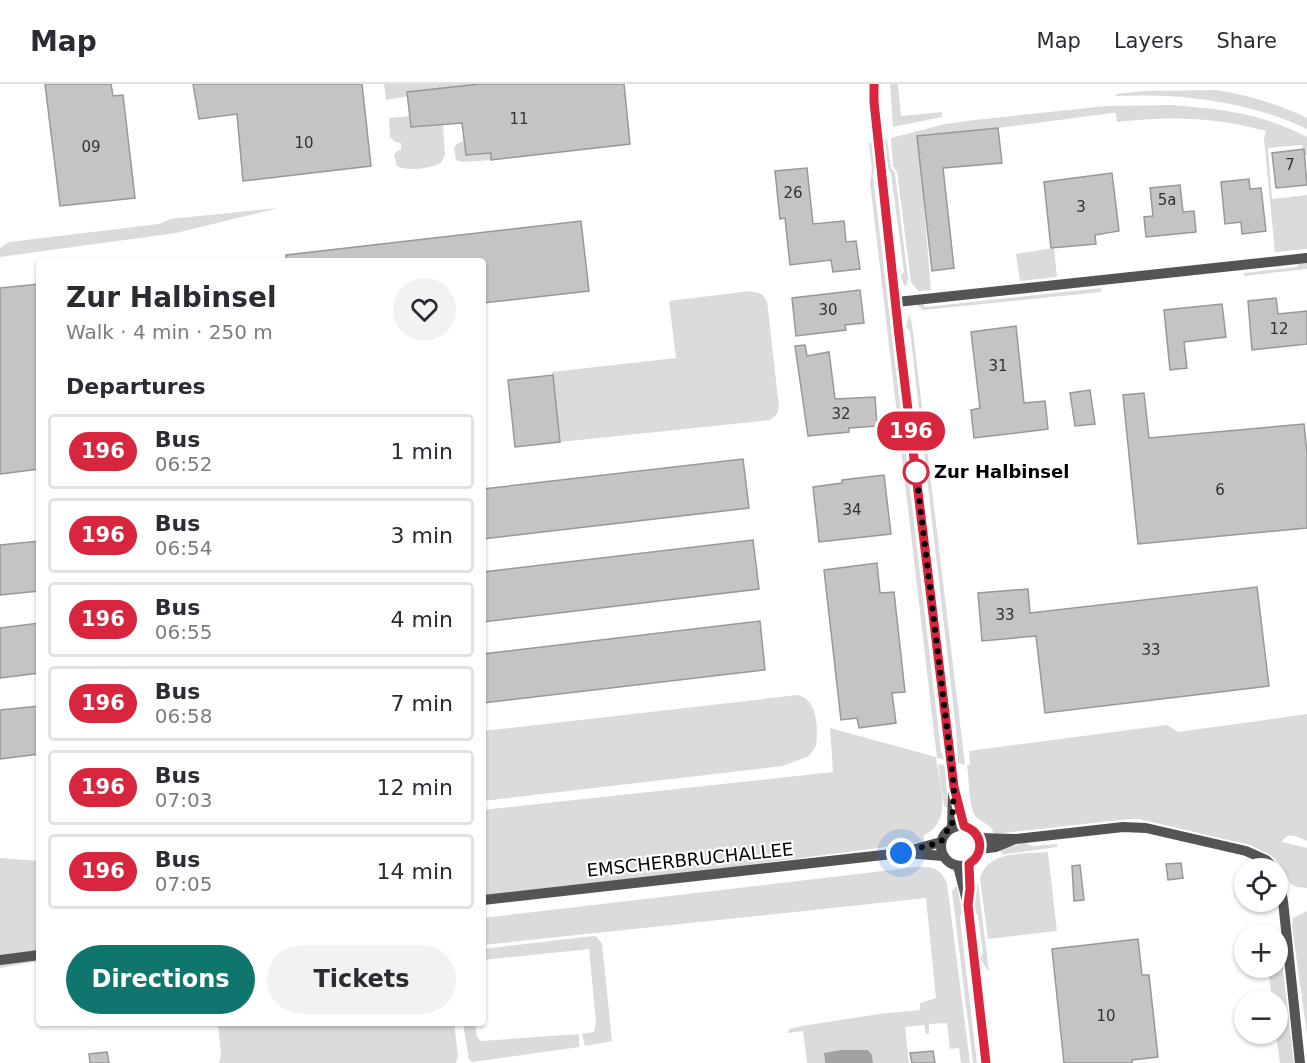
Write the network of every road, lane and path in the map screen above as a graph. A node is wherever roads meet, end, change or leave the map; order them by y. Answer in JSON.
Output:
{"nodes":[{"id":1,"x":874,"y":84,"type":"edge"},
{"id":2,"x":1307,"y":258,"type":"edge"},
{"id":3,"x":897,"y":302,"type":"junction"},
{"id":4,"x":954,"y":787,"type":"junction"},
{"id":5,"x":964,"y":826,"type":"junction"},
{"id":6,"x":952,"y":828,"type":"junction"},
{"id":7,"x":941,"y":842,"type":"junction"},
{"id":8,"x":980,"y":844,"type":"junction"},
{"id":9,"x":901,"y":853,"type":"junction"},
{"id":10,"x":943,"y":856,"type":"junction"},
{"id":11,"x":1262,"y":858,"type":"edge"},
{"id":12,"x":964,"y":865,"type":"junction"},
{"id":13,"x":486,"y":900,"type":"edge"},
{"id":14,"x":1283,"y":912,"type":"edge"},
{"id":15,"x":36,"y":955,"type":"edge"},
{"id":16,"x":0,"y":960,"type":"edge"},
{"id":17,"x":986,"y":1063,"type":"edge"},
{"id":18,"x":1300,"y":1063,"type":"edge"}],
"edges":[{"from":1,"to":3,"type":"street"},
{"from":2,"to":3,"type":"street"},
{"from":3,"to":4,"type":"street"},
{"from":4,"to":5,"type":"street"},
{"from":4,"to":6,"type":"street"},
{"from":5,"to":6,"type":"street"},
{"from":5,"to":8,"type":"street"},
{"from":6,"to":7,"type":"street"},
{"from":7,"to":9,"type":"street","name":"EMSCHERBRUCHALLEE"},
{"from":7,"to":10,"type":"street"},
{"from":8,"to":11,"type":"street"},
{"from":8,"to":12,"type":"street"},
{"from":9,"to":10,"type":"street","name":"EMSCHERBRUCHALLEE"},
{"from":9,"to":13,"type":"street","name":"EMSCHERBRUCHALLEE"},
{"from":10,"to":12,"type":"street"},
{"from":12,"to":17,"type":"street"},
{"from":14,"to":18,"type":"street"},
{"from":15,"to":16,"type":"street"}]}
